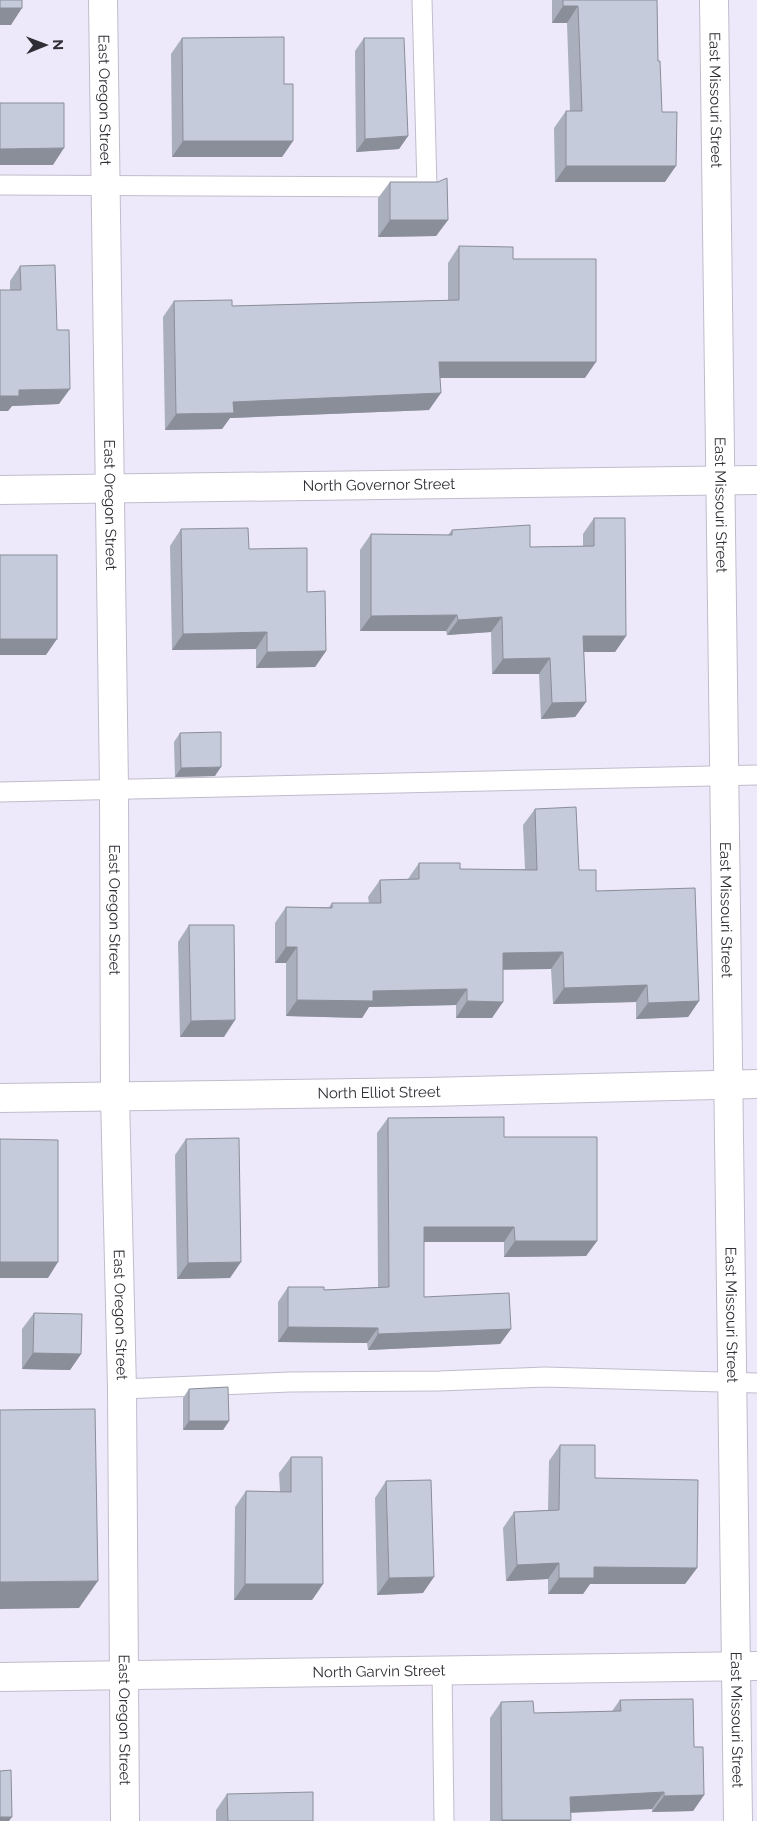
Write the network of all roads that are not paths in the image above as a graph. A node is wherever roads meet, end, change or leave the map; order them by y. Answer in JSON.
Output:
{"nodes":[{"id":1,"x":103,"y":0,"type":"edge"},
{"id":2,"x":422,"y":0,"type":"edge"},
{"id":3,"x":714,"y":0,"type":"edge"},
{"id":4,"x":0,"y":185,"type":"edge"},
{"id":5,"x":106,"y":185,"type":"junction"},
{"id":6,"x":757,"y":480,"type":"edge"},
{"id":7,"x":720,"y":481,"type":"junction"},
{"id":8,"x":110,"y":488,"type":"junction"},
{"id":9,"x":0,"y":490,"type":"edge"},
{"id":10,"x":725,"y":775,"type":"junction"},
{"id":11,"x":757,"y":775,"type":"edge"},
{"id":12,"x":114,"y":788,"type":"junction"},
{"id":13,"x":0,"y":792,"type":"edge"},
{"id":14,"x":728,"y":1084,"type":"junction"},
{"id":15,"x":757,"y":1084,"type":"edge"},
{"id":16,"x":115,"y":1096,"type":"junction"},
{"id":17,"x":0,"y":1098,"type":"edge"},
{"id":18,"x":744,"y":1384,"type":"edge"},
{"id":19,"x":122,"y":1389,"type":"junction"},
{"id":20,"x":746,"y":1666,"type":"edge"},
{"id":21,"x":442,"y":1671,"type":"junction"},
{"id":22,"x":123,"y":1675,"type":"junction"},
{"id":23,"x":0,"y":1677,"type":"edge"},
{"id":24,"x":125,"y":1821,"type":"edge"},
{"id":25,"x":444,"y":1821,"type":"edge"},
{"id":26,"x":738,"y":1821,"type":"edge"}],
"edges":[{"from":1,"to":5,"type":"street","name":"East Oregon Street"},
{"from":2,"to":5,"type":"lane"},
{"from":3,"to":7,"type":"street","name":"East Missouri Street"},
{"from":4,"to":5,"type":"lane"},
{"from":5,"to":8,"type":"street","name":"East Oregon Street"},
{"from":6,"to":7,"type":"street","name":"North Governor Street"},
{"from":7,"to":8,"type":"street","name":"North Governor Street"},
{"from":7,"to":10,"type":"street","name":"East Missouri Street"},
{"from":8,"to":9,"type":"street","name":"North Governor Street"},
{"from":8,"to":12,"type":"street","name":"East Oregon Street"},
{"from":10,"to":11,"type":"lane"},
{"from":10,"to":12,"type":"lane"},
{"from":10,"to":14,"type":"street","name":"East Missouri Street"},
{"from":12,"to":13,"type":"lane"},
{"from":12,"to":16,"type":"street","name":"East Oregon Street"},
{"from":14,"to":15,"type":"street","name":"North Elliot Street"},
{"from":14,"to":16,"type":"street","name":"North Elliot Street"},
{"from":14,"to":18,"type":"street","name":"East Missouri Street"},
{"from":16,"to":17,"type":"street","name":"North Elliot Street"},
{"from":16,"to":19,"type":"street","name":"East Oregon Street"},
{"from":18,"to":19,"type":"lane"},
{"from":18,"to":20,"type":"street","name":"East Missouri Street"},
{"from":19,"to":22,"type":"street","name":"East Oregon Street"},
{"from":20,"to":21,"type":"street","name":"North Garvin Street"},
{"from":20,"to":26,"type":"street","name":"East Missouri Street"},
{"from":21,"to":22,"type":"street","name":"North Garvin Street"},
{"from":21,"to":25,"type":"lane"},
{"from":22,"to":23,"type":"street","name":"North Garvin Street"},
{"from":22,"to":24,"type":"street","name":"East Oregon Street"}]}
